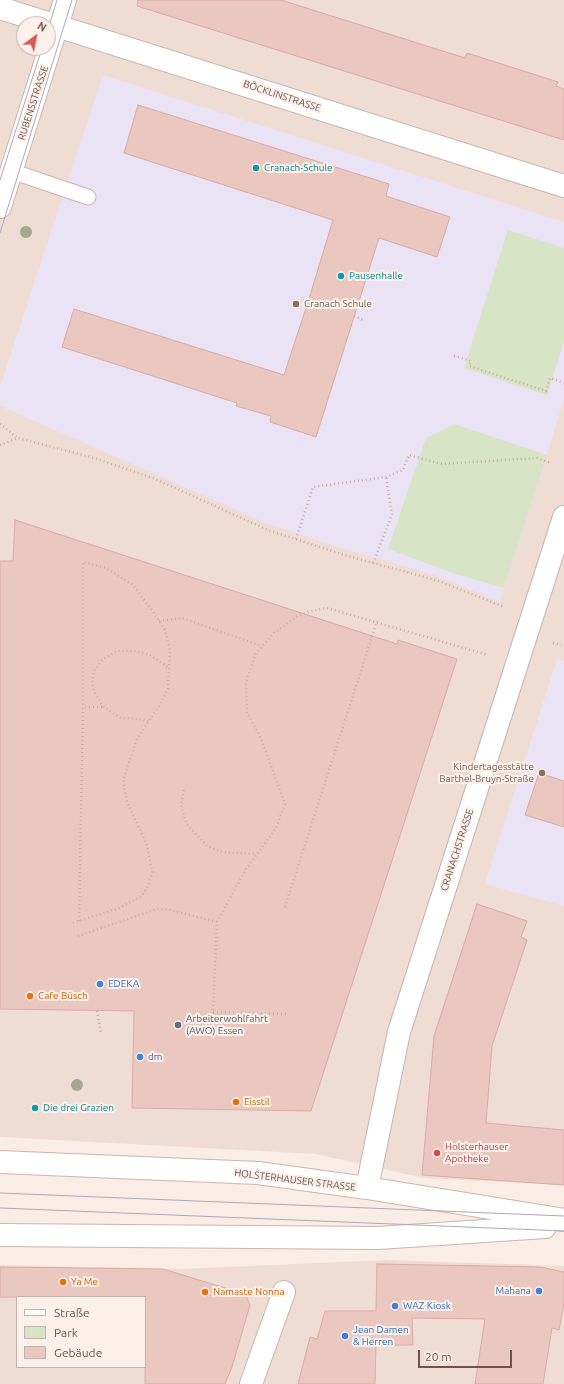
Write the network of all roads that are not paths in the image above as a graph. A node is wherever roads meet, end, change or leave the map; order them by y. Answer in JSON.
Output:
{"nodes":[{"id":1,"x":65,"y":0,"type":"edge"},
{"id":2,"x":0,"y":8,"type":"edge"},
{"id":3,"x":57,"y":26,"type":"junction"},
{"id":4,"x":11,"y":171,"type":"junction"},
{"id":5,"x":564,"y":186,"type":"edge"},
{"id":6,"x":88,"y":197,"type":"dead end"},
{"id":7,"x":0,"y":207,"type":"edge"},
{"id":8,"x":564,"y":517,"type":"edge"},
{"id":9,"x":0,"y":1162,"type":"edge"},
{"id":10,"x":367,"y":1188,"type":"junction"},
{"id":11,"x":564,"y":1220,"type":"edge"},
{"id":12,"x":564,"y":1226,"type":"edge"},
{"id":13,"x":0,"y":1235,"type":"edge"},
{"id":14,"x":284,"y":1292,"type":"dead end"},
{"id":15,"x":251,"y":1384,"type":"edge"}],
"edges":[{"from":1,"to":3,"type":"street","name":"RUBENSSTRASSE"},
{"from":2,"to":3,"type":"street","name":"BÖCKLINSTRASSE"},
{"from":3,"to":4,"type":"street","name":"RUBENSSTRASSE"},
{"from":3,"to":5,"type":"street","name":"BÖCKLINSTRASSE"},
{"from":4,"to":6,"type":"lane"},
{"from":4,"to":7,"type":"street","name":"RUBENSSTRASSE"},
{"from":8,"to":10,"type":"street","name":"CRANACHSTRASSE"},
{"from":9,"to":10,"type":"street","name":"HOLSTERHAUSER STRASSE"},
{"from":10,"to":11,"type":"street","name":"HOLSTERHAUSER STRASSE"},
{"from":12,"to":13,"type":"street"},
{"from":14,"to":15,"type":"street"}]}
